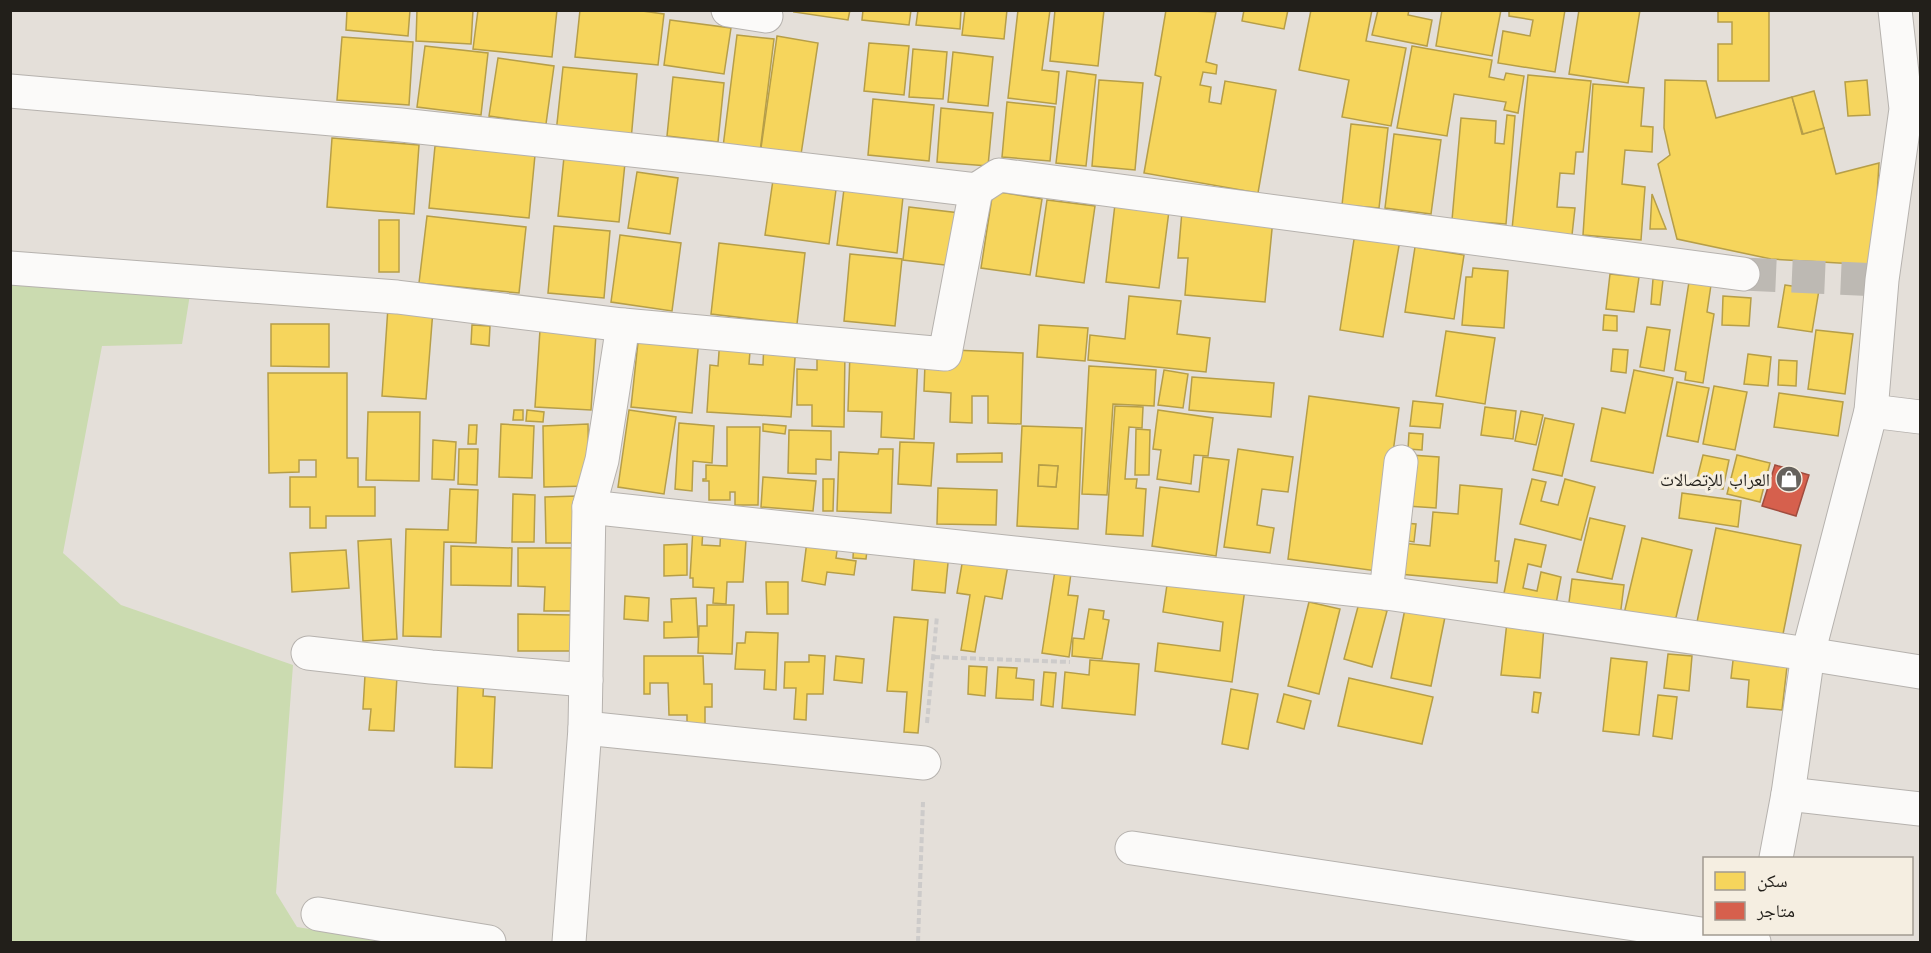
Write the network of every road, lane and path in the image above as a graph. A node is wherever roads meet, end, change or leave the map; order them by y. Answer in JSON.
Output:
{"nodes":[{"id":1,"x":728,"y":10,"type":"edge"},
{"id":2,"x":1895,"y":10,"type":"edge"},
{"id":3,"x":766,"y":16,"type":"dead end"},
{"id":4,"x":10,"y":91,"type":"edge"},
{"id":5,"x":1913,"y":110,"type":"edge"},
{"id":6,"x":976,"y":190,"type":"junction"},
{"id":7,"x":10,"y":268,"type":"edge"},
{"id":8,"x":1743,"y":274,"type":"tunnel mouth"},
{"id":9,"x":624,"y":325,"type":"junction"},
{"id":10,"x":1871,"y":411,"type":"junction"},
{"id":11,"x":1920,"y":417,"type":"edge"},
{"id":12,"x":1401,"y":462,"type":"dead end"},
{"id":13,"x":590,"y":507,"type":"junction"},
{"id":14,"x":1386,"y":592,"type":"junction"},
{"id":15,"x":308,"y":653,"type":"dead end"},
{"id":16,"x":1808,"y":654,"type":"junction"},
{"id":17,"x":933,"y":657,"type":"dead end"},
{"id":18,"x":1070,"y":662,"type":"dead end"},
{"id":19,"x":1920,"y":672,"type":"edge"},
{"id":20,"x":586,"y":680,"type":"junction"},
{"id":21,"x":585,"y":728,"type":"junction"},
{"id":22,"x":924,"y":763,"type":"dead end"},
{"id":23,"x":1788,"y":794,"type":"junction"},
{"id":24,"x":1920,"y":809,"type":"edge"},
{"id":25,"x":1132,"y":848,"type":"dead end"},
{"id":26,"x":1776,"y":857,"type":"edge"},
{"id":27,"x":318,"y":914,"type":"dead end"},
{"id":28,"x":1703,"y":934,"type":"edge"},
{"id":29,"x":1708,"y":935,"type":"edge"},
{"id":30,"x":489,"y":942,"type":"edge"},
{"id":31,"x":568,"y":942,"type":"edge"},
{"id":32,"x":1754,"y":942,"type":"edge"}],
"edges":[{"from":1,"to":3,"type":"street"},
{"from":2,"to":5,"type":"street"},
{"from":4,"to":6,"type":"street"},
{"from":5,"to":10,"type":"street"},
{"from":6,"to":8,"type":"street"},
{"from":6,"to":9,"type":"street"},
{"from":7,"to":9,"type":"street"},
{"from":9,"to":13,"type":"street"},
{"from":10,"to":11,"type":"street"},
{"from":10,"to":16,"type":"street"},
{"from":12,"to":14,"type":"street"},
{"from":13,"to":14,"type":"street"},
{"from":13,"to":20,"type":"street"},
{"from":14,"to":16,"type":"street"},
{"from":15,"to":20,"type":"street"},
{"from":16,"to":19,"type":"street"},
{"from":16,"to":23,"type":"street"},
{"from":17,"to":18,"type":"path"},
{"from":20,"to":21,"type":"street"},
{"from":21,"to":22,"type":"street"},
{"from":21,"to":31,"type":"street"},
{"from":23,"to":24,"type":"street"},
{"from":23,"to":26,"type":"street"},
{"from":25,"to":28,"type":"street"},
{"from":27,"to":30,"type":"street"},
{"from":29,"to":32,"type":"street"}]}
